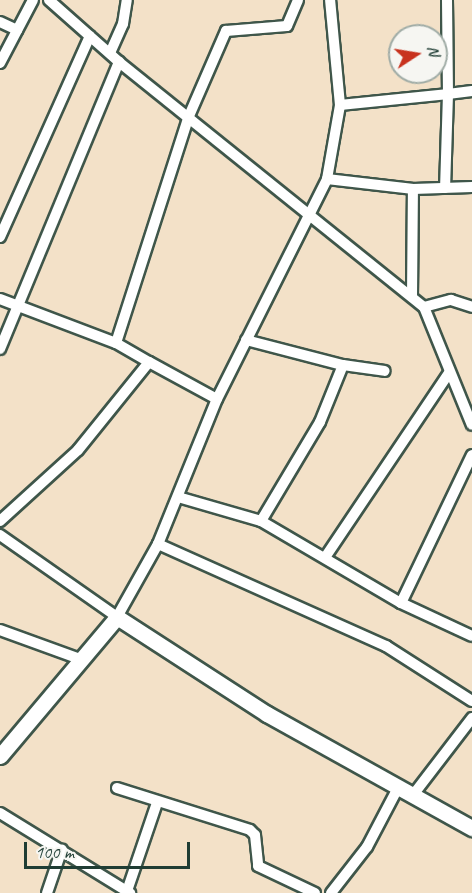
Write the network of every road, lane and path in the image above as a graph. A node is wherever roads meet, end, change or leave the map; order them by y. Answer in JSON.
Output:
{"nodes":[{"id":1,"x":33,"y":0,"type":"edge"},
{"id":2,"x":50,"y":0,"type":"edge"},
{"id":3,"x":127,"y":0,"type":"edge"},
{"id":4,"x":298,"y":0,"type":"edge"},
{"id":5,"x":330,"y":0,"type":"edge"},
{"id":6,"x":447,"y":0,"type":"edge"},
{"id":7,"x":0,"y":22,"type":"edge"},
{"id":8,"x":17,"y":30,"type":"junction"},
{"id":9,"x":90,"y":36,"type":"junction"},
{"id":10,"x":110,"y":53,"type":"junction"},
{"id":11,"x":119,"y":62,"type":"junction"},
{"id":12,"x":0,"y":63,"type":"edge"},
{"id":13,"x":472,"y":91,"type":"edge"},
{"id":14,"x":448,"y":94,"type":"junction"},
{"id":15,"x":340,"y":105,"type":"junction"},
{"id":16,"x":189,"y":117,"type":"junction"},
{"id":17,"x":327,"y":179,"type":"junction"},
{"id":18,"x":445,"y":188,"type":"junction"},
{"id":19,"x":472,"y":188,"type":"edge"},
{"id":20,"x":413,"y":189,"type":"junction"},
{"id":21,"x":309,"y":214,"type":"junction"},
{"id":22,"x":0,"y":237,"type":"edge"},
{"id":23,"x":412,"y":297,"type":"junction"},
{"id":24,"x":0,"y":299,"type":"edge"},
{"id":25,"x":18,"y":306,"type":"junction"},
{"id":26,"x":472,"y":306,"type":"edge"},
{"id":27,"x":424,"y":308,"type":"junction"},
{"id":28,"x":246,"y":340,"type":"junction"},
{"id":29,"x":116,"y":343,"type":"junction"},
{"id":30,"x":0,"y":349,"type":"edge"},
{"id":31,"x":149,"y":362,"type":"junction"},
{"id":32,"x":343,"y":365,"type":"junction"},
{"id":33,"x":385,"y":371,"type":"dead end"},
{"id":34,"x":449,"y":373,"type":"junction"},
{"id":35,"x":217,"y":399,"type":"junction"},
{"id":36,"x":472,"y":425,"type":"edge"},
{"id":37,"x":472,"y":455,"type":"edge"},
{"id":38,"x":178,"y":497,"type":"junction"},
{"id":39,"x":0,"y":521,"type":"edge"},
{"id":40,"x":261,"y":521,"type":"junction"},
{"id":41,"x":0,"y":535,"type":"edge"},
{"id":42,"x":158,"y":544,"type":"junction"},
{"id":43,"x":326,"y":556,"type":"junction"},
{"id":44,"x":401,"y":603,"type":"junction"},
{"id":45,"x":117,"y":617,"type":"junction"},
{"id":46,"x":0,"y":630,"type":"edge"},
{"id":47,"x":471,"y":634,"type":"edge"},
{"id":48,"x":80,"y":659,"type":"junction"},
{"id":49,"x":472,"y":701,"type":"edge"},
{"id":50,"x":472,"y":718,"type":"edge"},
{"id":51,"x":0,"y":756,"type":"edge"},
{"id":52,"x":117,"y":788,"type":"dead end"},
{"id":53,"x":398,"y":788,"type":"junction"},
{"id":54,"x":413,"y":795,"type":"junction"},
{"id":55,"x":157,"y":803,"type":"junction"},
{"id":56,"x":0,"y":813,"type":"edge"},
{"id":57,"x":472,"y":828,"type":"edge"},
{"id":58,"x":62,"y":849,"type":"junction"},
{"id":59,"x":128,"y":892,"type":"edge"},
{"id":60,"x":47,"y":893,"type":"edge"},
{"id":61,"x":315,"y":893,"type":"edge"},
{"id":62,"x":331,"y":893,"type":"edge"}],
"edges":[{"from":1,"to":8,"type":"street"},
{"from":2,"to":9,"type":"street"},
{"from":3,"to":10,"type":"street"},
{"from":4,"to":16,"type":"street"},
{"from":5,"to":15,"type":"street"},
{"from":6,"to":14,"type":"street"},
{"from":7,"to":8,"type":"street"},
{"from":8,"to":12,"type":"street"},
{"from":9,"to":10,"type":"street"},
{"from":9,"to":22,"type":"street"},
{"from":10,"to":11,"type":"street"},
{"from":11,"to":16,"type":"street"},
{"from":11,"to":25,"type":"street"},
{"from":13,"to":14,"type":"street"},
{"from":14,"to":15,"type":"street"},
{"from":14,"to":18,"type":"street"},
{"from":15,"to":17,"type":"street"},
{"from":16,"to":21,"type":"street"},
{"from":16,"to":29,"type":"street"},
{"from":17,"to":20,"type":"street"},
{"from":17,"to":21,"type":"street"},
{"from":18,"to":19,"type":"street"},
{"from":18,"to":20,"type":"street"},
{"from":20,"to":23,"type":"street"},
{"from":21,"to":23,"type":"street"},
{"from":21,"to":28,"type":"street"},
{"from":23,"to":27,"type":"street"},
{"from":24,"to":25,"type":"street"},
{"from":25,"to":29,"type":"street"},
{"from":25,"to":30,"type":"street"},
{"from":26,"to":27,"type":"street"},
{"from":27,"to":34,"type":"street"},
{"from":28,"to":32,"type":"street"},
{"from":28,"to":35,"type":"street"},
{"from":29,"to":31,"type":"street"},
{"from":31,"to":35,"type":"street"},
{"from":31,"to":39,"type":"street"},
{"from":32,"to":33,"type":"street"},
{"from":32,"to":40,"type":"street"},
{"from":34,"to":36,"type":"street"},
{"from":34,"to":43,"type":"street"},
{"from":35,"to":38,"type":"street"},
{"from":37,"to":44,"type":"street"},
{"from":38,"to":40,"type":"street"},
{"from":38,"to":42,"type":"street"},
{"from":40,"to":43,"type":"street"},
{"from":41,"to":45,"type":"street"},
{"from":42,"to":45,"type":"street"},
{"from":42,"to":49,"type":"street"},
{"from":43,"to":44,"type":"street"},
{"from":44,"to":47,"type":"street"},
{"from":45,"to":48,"type":"street"},
{"from":45,"to":53,"type":"street"},
{"from":46,"to":48,"type":"street"},
{"from":48,"to":51,"type":"street"},
{"from":50,"to":54,"type":"street"},
{"from":52,"to":55,"type":"street"},
{"from":53,"to":54,"type":"street"},
{"from":53,"to":62,"type":"street"},
{"from":54,"to":57,"type":"street"},
{"from":55,"to":59,"type":"street"},
{"from":55,"to":61,"type":"street"},
{"from":56,"to":58,"type":"street"},
{"from":58,"to":59,"type":"street"},
{"from":58,"to":60,"type":"street"}]}
